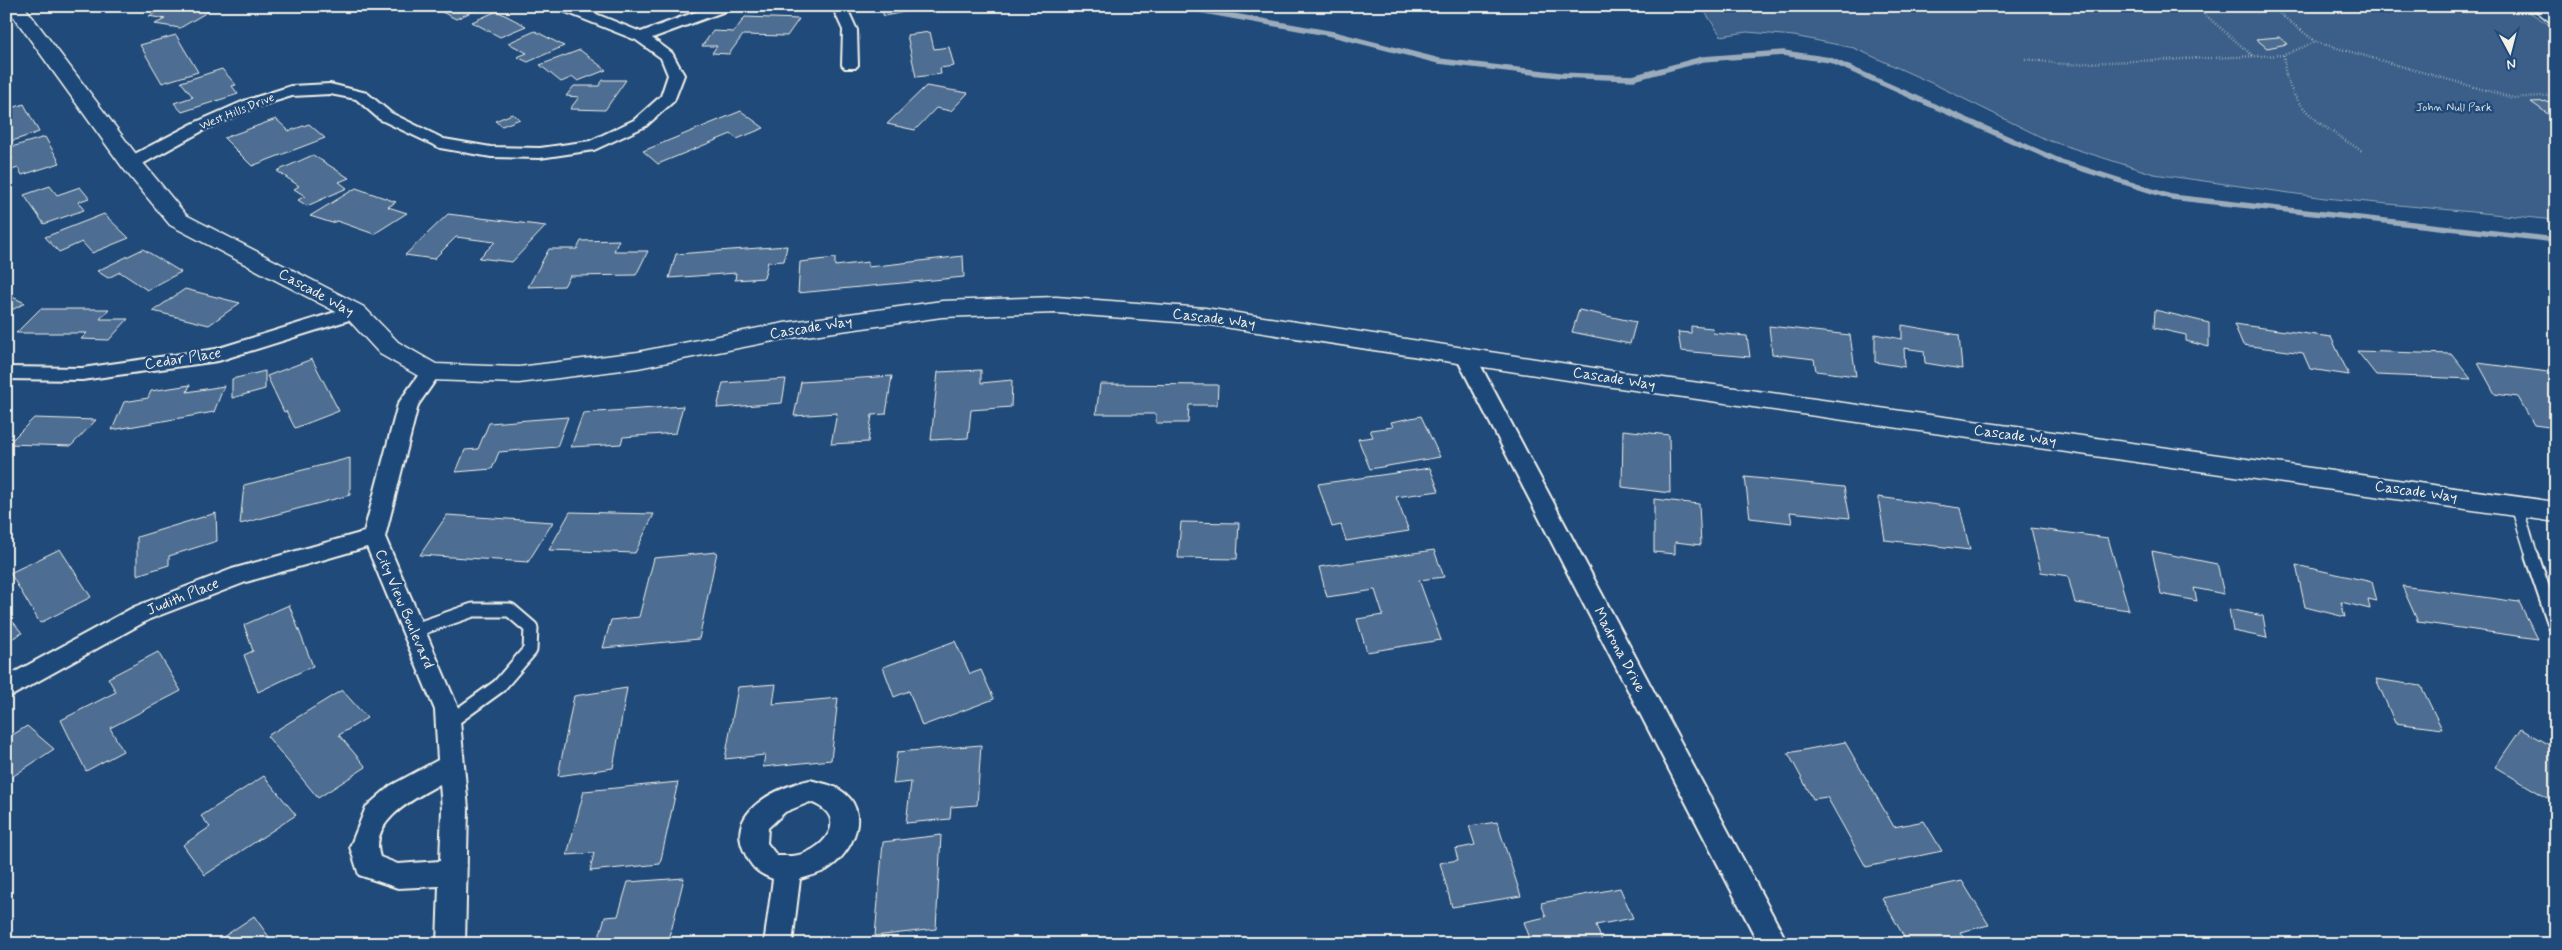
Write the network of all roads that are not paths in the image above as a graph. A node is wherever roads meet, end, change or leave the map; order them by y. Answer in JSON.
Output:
{"nodes":[{"id":1,"x":14,"y":6,"type":"edge"},
{"id":2,"x":563,"y":6,"type":"edge"},
{"id":3,"x":726,"y":6,"type":"edge"},
{"id":4,"x":839,"y":6,"type":"edge"},
{"id":5,"x":2539,"y":6,"type":"edge"},
{"id":6,"x":2556,"y":17,"type":"edge"},
{"id":7,"x":641,"y":37,"type":"junction"},
{"id":8,"x":850,"y":65,"type":"dead end"},
{"id":9,"x":130,"y":163,"type":"junction"},
{"id":10,"x":355,"y":312,"type":"junction"},
{"id":11,"x":1465,"y":356,"type":"junction"},
{"id":12,"x":431,"y":372,"type":"junction"},
{"id":13,"x":6,"y":373,"type":"edge"},
{"id":14,"x":2516,"y":507,"type":"junction"},
{"id":15,"x":2556,"y":512,"type":"edge"},
{"id":16,"x":374,"y":537,"type":"junction"},
{"id":17,"x":2556,"y":627,"type":"edge"},
{"id":18,"x":412,"y":631,"type":"junction"},
{"id":19,"x":6,"y":689,"type":"edge"},
{"id":20,"x":448,"y":723,"type":"junction"},
{"id":21,"x":452,"y":765,"type":"junction"},
{"id":22,"x":788,"y":870,"type":"dead end"},
{"id":23,"x":453,"y":873,"type":"junction"},
{"id":24,"x":451,"y":944,"type":"edge"},
{"id":25,"x":778,"y":944,"type":"edge"},
{"id":26,"x":1774,"y":944,"type":"edge"}],
"edges":[{"from":1,"to":9,"type":"street","name":"Cascade Way"},
{"from":2,"to":7,"type":"street","name":"West Hills Drive"},
{"from":3,"to":7,"type":"street"},
{"from":4,"to":8,"type":"street"},
{"from":5,"to":6,"type":"street"},
{"from":7,"to":9,"type":"street","name":"West Hills Drive"},
{"from":9,"to":10,"type":"street","name":"Cascade Way"},
{"from":10,"to":12,"type":"street","name":"Cascade Way"},
{"from":10,"to":13,"type":"street","name":"Cedar Place"},
{"from":11,"to":12,"type":"street","name":"Cascade Way"},
{"from":11,"to":14,"type":"street","name":"Cascade Way"},
{"from":11,"to":26,"type":"street","name":"Madrona Drive"},
{"from":12,"to":16,"type":"street","name":"City View Boulevard"},
{"from":14,"to":15,"type":"street","name":"Cascade Way"},
{"from":14,"to":17,"type":"lane"},
{"from":16,"to":18,"type":"street","name":"City View Boulevard"},
{"from":16,"to":19,"type":"street","name":"Judith Place"},
{"from":18,"to":20,"type":"street","name":"City View Boulevard"},
{"from":18,"to":20,"type":"lane"},
{"from":20,"to":21,"type":"street","name":"City View Boulevard"},
{"from":21,"to":23,"type":"street","name":"City View Boulevard"},
{"from":21,"to":23,"type":"street"},
{"from":22,"to":25,"type":"street"},
{"from":23,"to":24,"type":"street","name":"City View Boulevard"}]}
